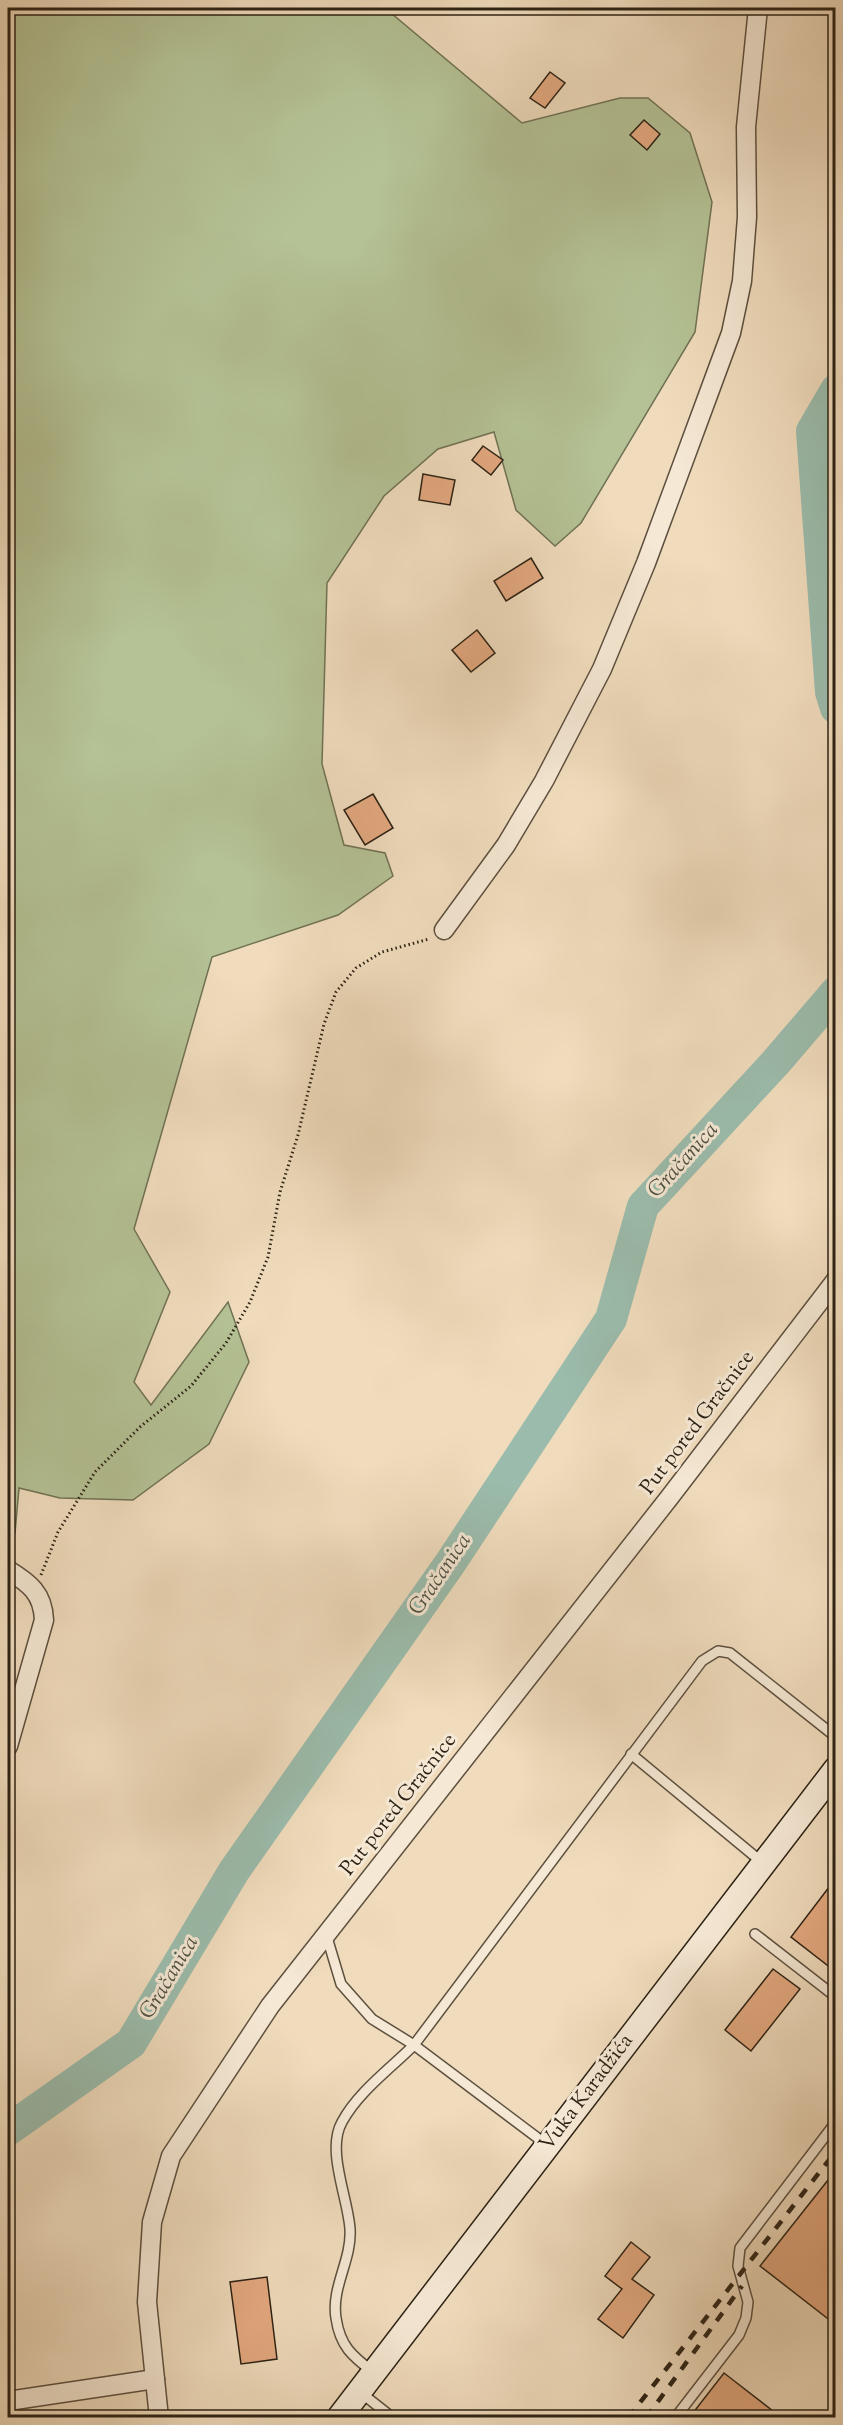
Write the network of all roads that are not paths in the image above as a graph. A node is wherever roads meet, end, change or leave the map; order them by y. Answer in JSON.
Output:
{"nodes":[{"id":1,"x":758,"y":8,"type":"edge"},
{"id":2,"x":444,"y":930,"type":"road end"},
{"id":3,"x":836,"y":1280,"type":"edge"},
{"id":4,"x":8,"y":1570,"type":"edge"},
{"id":5,"x":836,"y":1737,"type":"edge"},
{"id":6,"x":8,"y":1746,"type":"edge"},
{"id":7,"x":631,"y":1754,"type":"junction"},
{"id":8,"x":836,"y":1768,"type":"edge"},
{"id":9,"x":763,"y":1863,"type":"junction"},
{"id":10,"x":326,"y":1934,"type":"junction"},
{"id":11,"x":755,"y":1935,"type":"dead end"},
{"id":12,"x":836,"y":1997,"type":"edge"},
{"id":13,"x":414,"y":2045,"type":"junction"},
{"id":14,"x":836,"y":2122,"type":"edge"},
{"id":15,"x":547,"y":2145,"type":"junction"},
{"id":16,"x":155,"y":2379,"type":"junction"},
{"id":17,"x":365,"y":2382,"type":"junction"},
{"id":18,"x":8,"y":2401,"type":"edge"},
{"id":19,"x":159,"y":2418,"type":"edge"},
{"id":20,"x":339,"y":2418,"type":"edge"},
{"id":21,"x":393,"y":2418,"type":"edge"},
{"id":22,"x":675,"y":2418,"type":"edge"}],
"edges":[{"from":1,"to":2,"type":"street"},
{"from":3,"to":10,"type":"street","name":"Put pored Gračnice"},
{"from":4,"to":6,"type":"street"},
{"from":5,"to":7,"type":"lane"},
{"from":7,"to":9,"type":"lane"},
{"from":7,"to":13,"type":"lane"},
{"from":8,"to":9,"type":"street","name":"Vuka Karadžića"},
{"from":9,"to":15,"type":"street","name":"Vuka Karadžića"},
{"from":10,"to":13,"type":"lane"},
{"from":10,"to":16,"type":"street","name":"Put pored Gračnice"},
{"from":11,"to":12,"type":"lane"},
{"from":13,"to":15,"type":"lane"},
{"from":13,"to":17,"type":"lane"},
{"from":14,"to":22,"type":"lane"},
{"from":15,"to":17,"type":"street","name":"Vuka Karadžića"},
{"from":16,"to":18,"type":"street"},
{"from":16,"to":19,"type":"street","name":"Put pored Gračnice"},
{"from":17,"to":20,"type":"street","name":"Vuka Karadžića"},
{"from":17,"to":21,"type":"lane"}]}
